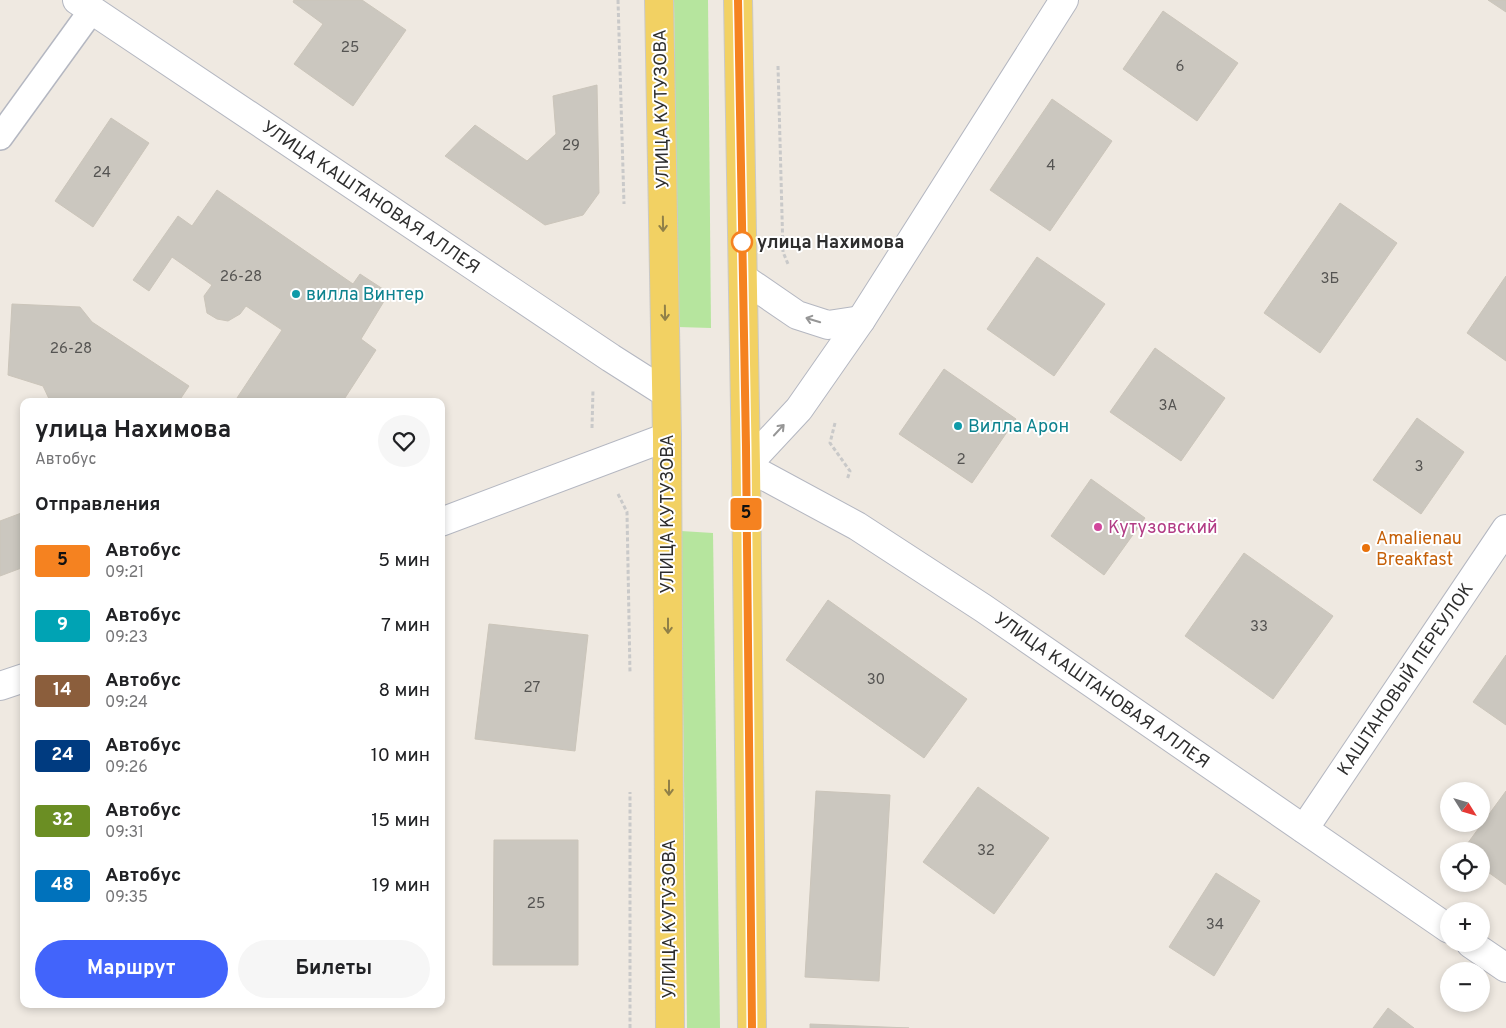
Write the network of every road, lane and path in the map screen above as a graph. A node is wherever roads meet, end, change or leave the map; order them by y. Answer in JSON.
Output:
{"nodes":[{"id":1,"x":618,"y":0,"type":"edge"},
{"id":2,"x":659,"y":0,"type":"edge"},
{"id":3,"x":738,"y":0,"type":"edge"},
{"id":4,"x":1064,"y":0,"type":"edge"},
{"id":5,"x":84,"y":5,"type":"edge"},
{"id":6,"x":0,"y":137,"type":"edge"},
{"id":7,"x":624,"y":214,"type":"dead end"},
{"id":8,"x":743,"y":278,"type":"junction"},
{"id":9,"x":861,"y":320,"type":"junction"},
{"id":10,"x":611,"y":358,"type":"junction"},
{"id":11,"x":666,"y":393,"type":"junction"},
{"id":12,"x":667,"y":437,"type":"junction"},
{"id":13,"x":603,"y":462,"type":"junction"},
{"id":14,"x":746,"y":466,"type":"junction"},
{"id":15,"x":445,"y":521,"type":"edge"},
{"id":16,"x":1506,"y":530,"type":"edge"},
{"id":17,"x":20,"y":679,"type":"edge"},
{"id":18,"x":630,"y":679,"type":"dead end"},
{"id":19,"x":0,"y":686,"type":"edge"},
{"id":20,"x":630,"y":788,"type":"dead end"},
{"id":21,"x":1304,"y":829,"type":"junction"},
{"id":22,"x":1440,"y":922,"type":"edge"},
{"id":23,"x":1483,"y":952,"type":"edge"},
{"id":24,"x":1506,"y":968,"type":"edge"},
{"id":25,"x":630,"y":1028,"type":"edge"},
{"id":26,"x":670,"y":1028,"type":"edge"},
{"id":27,"x":752,"y":1028,"type":"edge"}],
"edges":[{"from":1,"to":7,"type":"path"},
{"from":2,"to":11,"type":"main road","name":"УЛИЦА КУТУЗОВА","one_way":true},
{"from":3,"to":8,"type":"main road"},
{"from":4,"to":9,"type":"street"},
{"from":5,"to":6,"type":"lane"},
{"from":5,"to":10,"type":"street","name":"УЛИЦА КАШТАНОВАЯ АЛЛЕЯ"},
{"from":9,"to":8,"type":"street","one_way":true},
{"from":8,"to":14,"type":"main road"},
{"from":14,"to":9,"type":"street","one_way":true},
{"from":10,"to":11,"type":"street","name":"УЛИЦА КАШТАНОВАЯ АЛЛЕЯ"},
{"from":10,"to":13,"type":"path"},
{"from":11,"to":12,"type":"main road","name":"УЛИЦА КУТУЗОВА"},
{"from":12,"to":13,"type":"street"},
{"from":12,"to":26,"type":"main road","name":"УЛИЦА КУТУЗОВА","one_way":true},
{"from":13,"to":15,"type":"street"},
{"from":13,"to":18,"type":"path"},
{"from":14,"to":21,"type":"street","name":"УЛИЦА КАШТАНОВАЯ АЛЛЕЯ"},
{"from":14,"to":27,"type":"main road"},
{"from":16,"to":21,"type":"street","name":"КАШТАНОВЫЙ ПЕРЕУЛОК"},
{"from":17,"to":19,"type":"street"},
{"from":20,"to":25,"type":"path"},
{"from":21,"to":22,"type":"street","name":"УЛИЦА КАШТАНОВАЯ АЛЛЕЯ"},
{"from":23,"to":24,"type":"street"}]}
